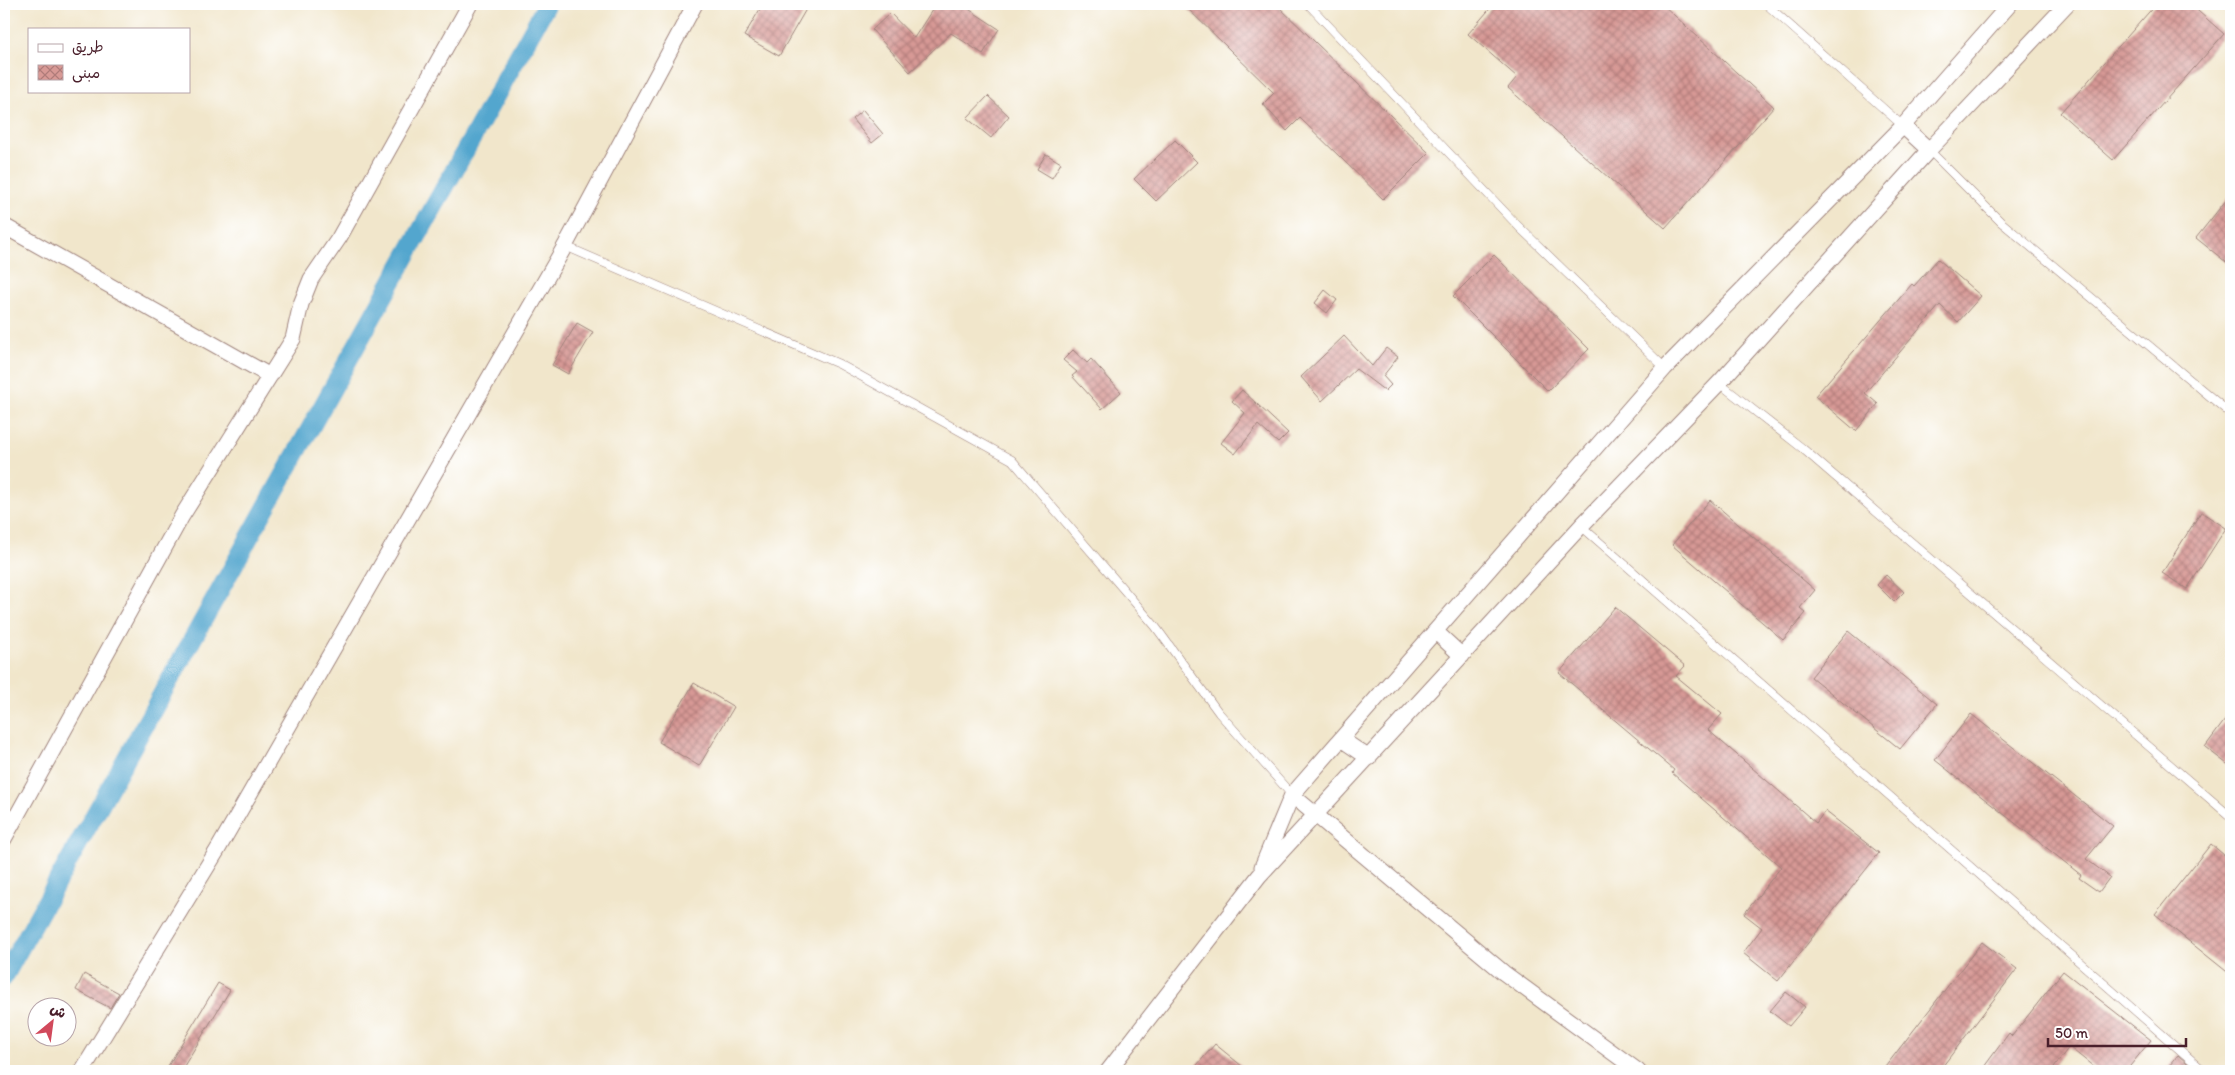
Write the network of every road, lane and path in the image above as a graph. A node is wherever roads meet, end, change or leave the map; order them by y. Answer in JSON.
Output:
{"nodes":[{"id":1,"x":470,"y":4,"type":"edge"},
{"id":2,"x":695,"y":4,"type":"edge"},
{"id":3,"x":1308,"y":4,"type":"edge"},
{"id":4,"x":1766,"y":4,"type":"edge"},
{"id":5,"x":2010,"y":4,"type":"edge"},
{"id":6,"x":2067,"y":4,"type":"edge"},
{"id":7,"x":1903,"y":126,"type":"junction"},
{"id":8,"x":1929,"y":150,"type":"junction"},
{"id":9,"x":4,"y":226,"type":"edge"},
{"id":10,"x":565,"y":246,"type":"junction"},
{"id":11,"x":1665,"y":368,"type":"junction"},
{"id":12,"x":270,"y":376,"type":"junction"},
{"id":13,"x":1719,"y":382,"type":"junction"},
{"id":14,"x":2231,"y":414,"type":"edge"},
{"id":15,"x":1581,"y":526,"type":"junction"},
{"id":16,"x":1435,"y":631,"type":"junction"},
{"id":17,"x":1462,"y":656,"type":"junction"},
{"id":18,"x":1341,"y":739,"type":"junction"},
{"id":19,"x":1369,"y":758,"type":"junction"},
{"id":20,"x":1292,"y":795,"type":"junction"},
{"id":21,"x":1316,"y":816,"type":"junction"},
{"id":22,"x":2231,"y":817,"type":"edge"},
{"id":23,"x":4,"y":839,"type":"edge"},
{"id":24,"x":1259,"y":876,"type":"junction"},
{"id":25,"x":82,"y":1071,"type":"edge"},
{"id":26,"x":1108,"y":1071,"type":"edge"},
{"id":27,"x":1638,"y":1071,"type":"edge"},
{"id":28,"x":2204,"y":1071,"type":"edge"}],
"edges":[{"from":1,"to":12,"type":"street"},
{"from":2,"to":10,"type":"street"},
{"from":3,"to":11,"type":"lane"},
{"from":4,"to":7,"type":"lane"},
{"from":5,"to":7,"type":"street"},
{"from":6,"to":8,"type":"street"},
{"from":7,"to":8,"type":"street"},
{"from":7,"to":11,"type":"street"},
{"from":8,"to":13,"type":"street"},
{"from":8,"to":14,"type":"lane"},
{"from":9,"to":12,"type":"street"},
{"from":10,"to":20,"type":"lane"},
{"from":10,"to":25,"type":"street"},
{"from":11,"to":16,"type":"street"},
{"from":12,"to":23,"type":"street"},
{"from":13,"to":15,"type":"street"},
{"from":13,"to":22,"type":"lane"},
{"from":15,"to":17,"type":"street"},
{"from":15,"to":28,"type":"lane"},
{"from":16,"to":17,"type":"street"},
{"from":16,"to":18,"type":"street"},
{"from":17,"to":19,"type":"street"},
{"from":18,"to":19,"type":"street"},
{"from":18,"to":20,"type":"street"},
{"from":19,"to":21,"type":"street"},
{"from":20,"to":21,"type":"street"},
{"from":20,"to":24,"type":"street"},
{"from":21,"to":24,"type":"street"},
{"from":21,"to":27,"type":"street"},
{"from":24,"to":26,"type":"street"}]}
